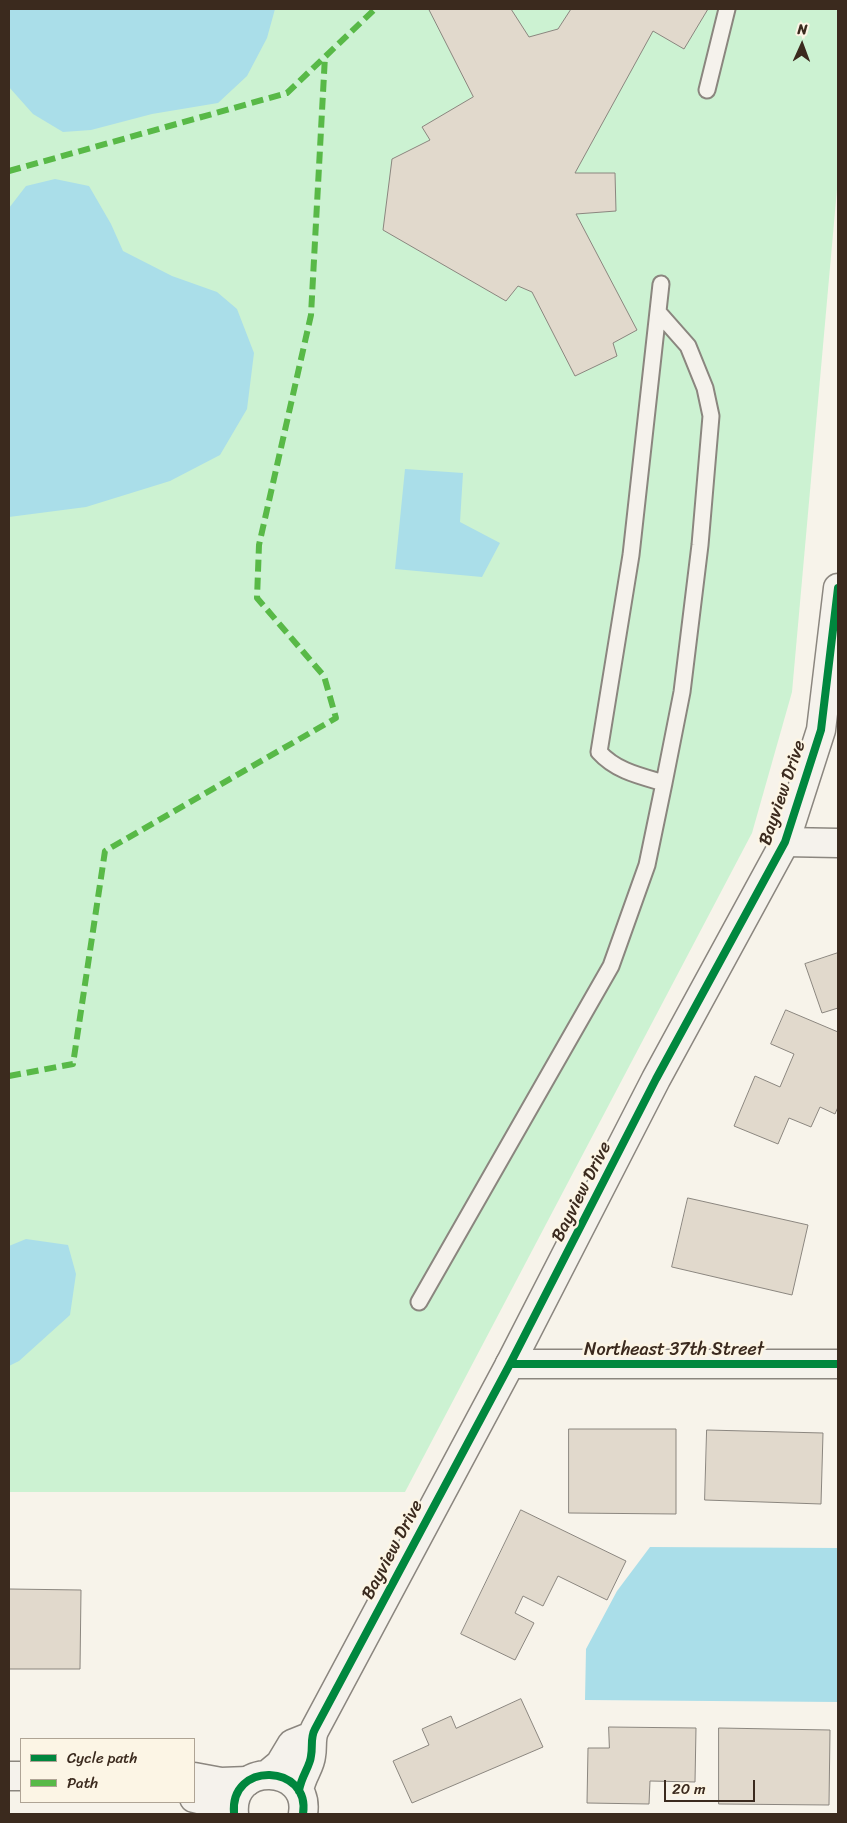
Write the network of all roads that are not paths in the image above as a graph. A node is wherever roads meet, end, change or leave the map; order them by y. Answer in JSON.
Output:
{"nodes":[{"id":1,"x":727,"y":9,"type":"edge"},
{"id":2,"x":707,"y":90,"type":"dead end"},
{"id":3,"x":661,"y":284,"type":"dead end"},
{"id":4,"x":658,"y":312,"type":"junction"},
{"id":5,"x":838,"y":588,"type":"edge"},
{"id":6,"x":664,"y":783,"type":"junction"},
{"id":7,"x":785,"y":842,"type":"junction"},
{"id":8,"x":838,"y":843,"type":"edge"},
{"id":9,"x":418,"y":1302,"type":"dead end"},
{"id":10,"x":510,"y":1364,"type":"junction"},
{"id":11,"x":838,"y":1364,"type":"edge"},
{"id":12,"x":312,"y":1736,"type":"junction"},
{"id":13,"x":195,"y":1777,"type":"edge"},
{"id":14,"x":258,"y":1778,"type":"junction"},
{"id":15,"x":195,"y":1798,"type":"edge"},
{"id":16,"x":301,"y":1802,"type":"edge"},
{"id":17,"x":230,"y":1814,"type":"edge"},
{"id":18,"x":234,"y":1814,"type":"edge"}],
"edges":[{"from":1,"to":2,"type":"lane"},
{"from":3,"to":4,"type":"lane"},
{"from":4,"to":6,"type":"lane"},
{"from":4,"to":6,"type":"lane"},
{"from":5,"to":7,"type":"street","name":"Bayview Drive"},
{"from":6,"to":9,"type":"lane"},
{"from":7,"to":8,"type":"street"},
{"from":7,"to":10,"type":"street","name":"Bayview Drive"},
{"from":10,"to":11,"type":"street","name":"Northeast 37th Street"},
{"from":10,"to":12,"type":"street","name":"Bayview Drive"},
{"from":12,"to":14,"type":"street"},
{"from":12,"to":16,"type":"street","name":"Bayview Drive"},
{"from":13,"to":14,"type":"street"},
{"from":14,"to":16,"type":"street","name":"Bayview Drive"},
{"from":14,"to":18,"type":"street"},
{"from":15,"to":17,"type":"street"}]}
